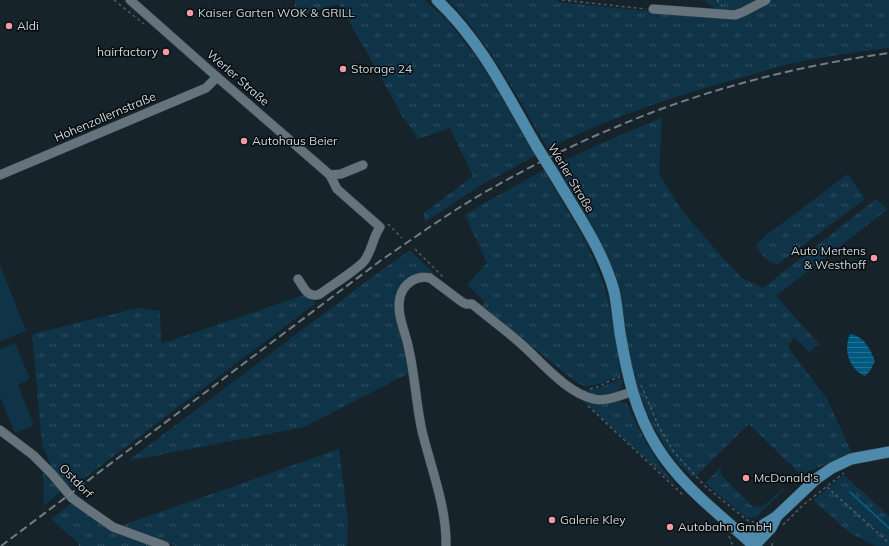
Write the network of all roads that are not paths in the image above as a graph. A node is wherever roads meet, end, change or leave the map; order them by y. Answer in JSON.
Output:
{"nodes":[{"id":1,"x":130,"y":0,"type":"edge"},
{"id":2,"x":437,"y":0,"type":"edge"},
{"id":3,"x":766,"y":0,"type":"edge"},
{"id":4,"x":652,"y":10,"type":"road end"},
{"id":5,"x":217,"y":77,"type":"junction"},
{"id":6,"x":363,"y":165,"type":"dead end"},
{"id":7,"x":0,"y":175,"type":"edge"},
{"id":8,"x":330,"y":175,"type":"junction"},
{"id":9,"x":298,"y":279,"type":"dead end"},
{"id":10,"x":632,"y":392,"type":"junction"},
{"id":11,"x":0,"y":430,"type":"edge"},
{"id":12,"x":889,"y":452,"type":"edge"},
{"id":13,"x":750,"y":545,"type":"edge"},
{"id":14,"x":165,"y":546,"type":"edge"},
{"id":15,"x":446,"y":546,"type":"edge"}],
"edges":[{"from":1,"to":5,"type":"street","name":"Werler Straße"},
{"from":2,"to":10,"type":"main road","name":"Werler Straße","bridge":true},
{"from":3,"to":4,"type":"street"},
{"from":5,"to":7,"type":"street","name":"Hohenzollernstraße"},
{"from":5,"to":8,"type":"street","name":"Werler Straße"},
{"from":6,"to":8,"type":"street"},
{"from":8,"to":9,"type":"street","name":"Werler Straße"},
{"from":10,"to":13,"type":"main road","name":"Werler Straße"},
{"from":10,"to":15,"type":"street"},
{"from":11,"to":14,"type":"street","name":"Ostdorf"},
{"from":12,"to":13,"type":"main road"}]}
